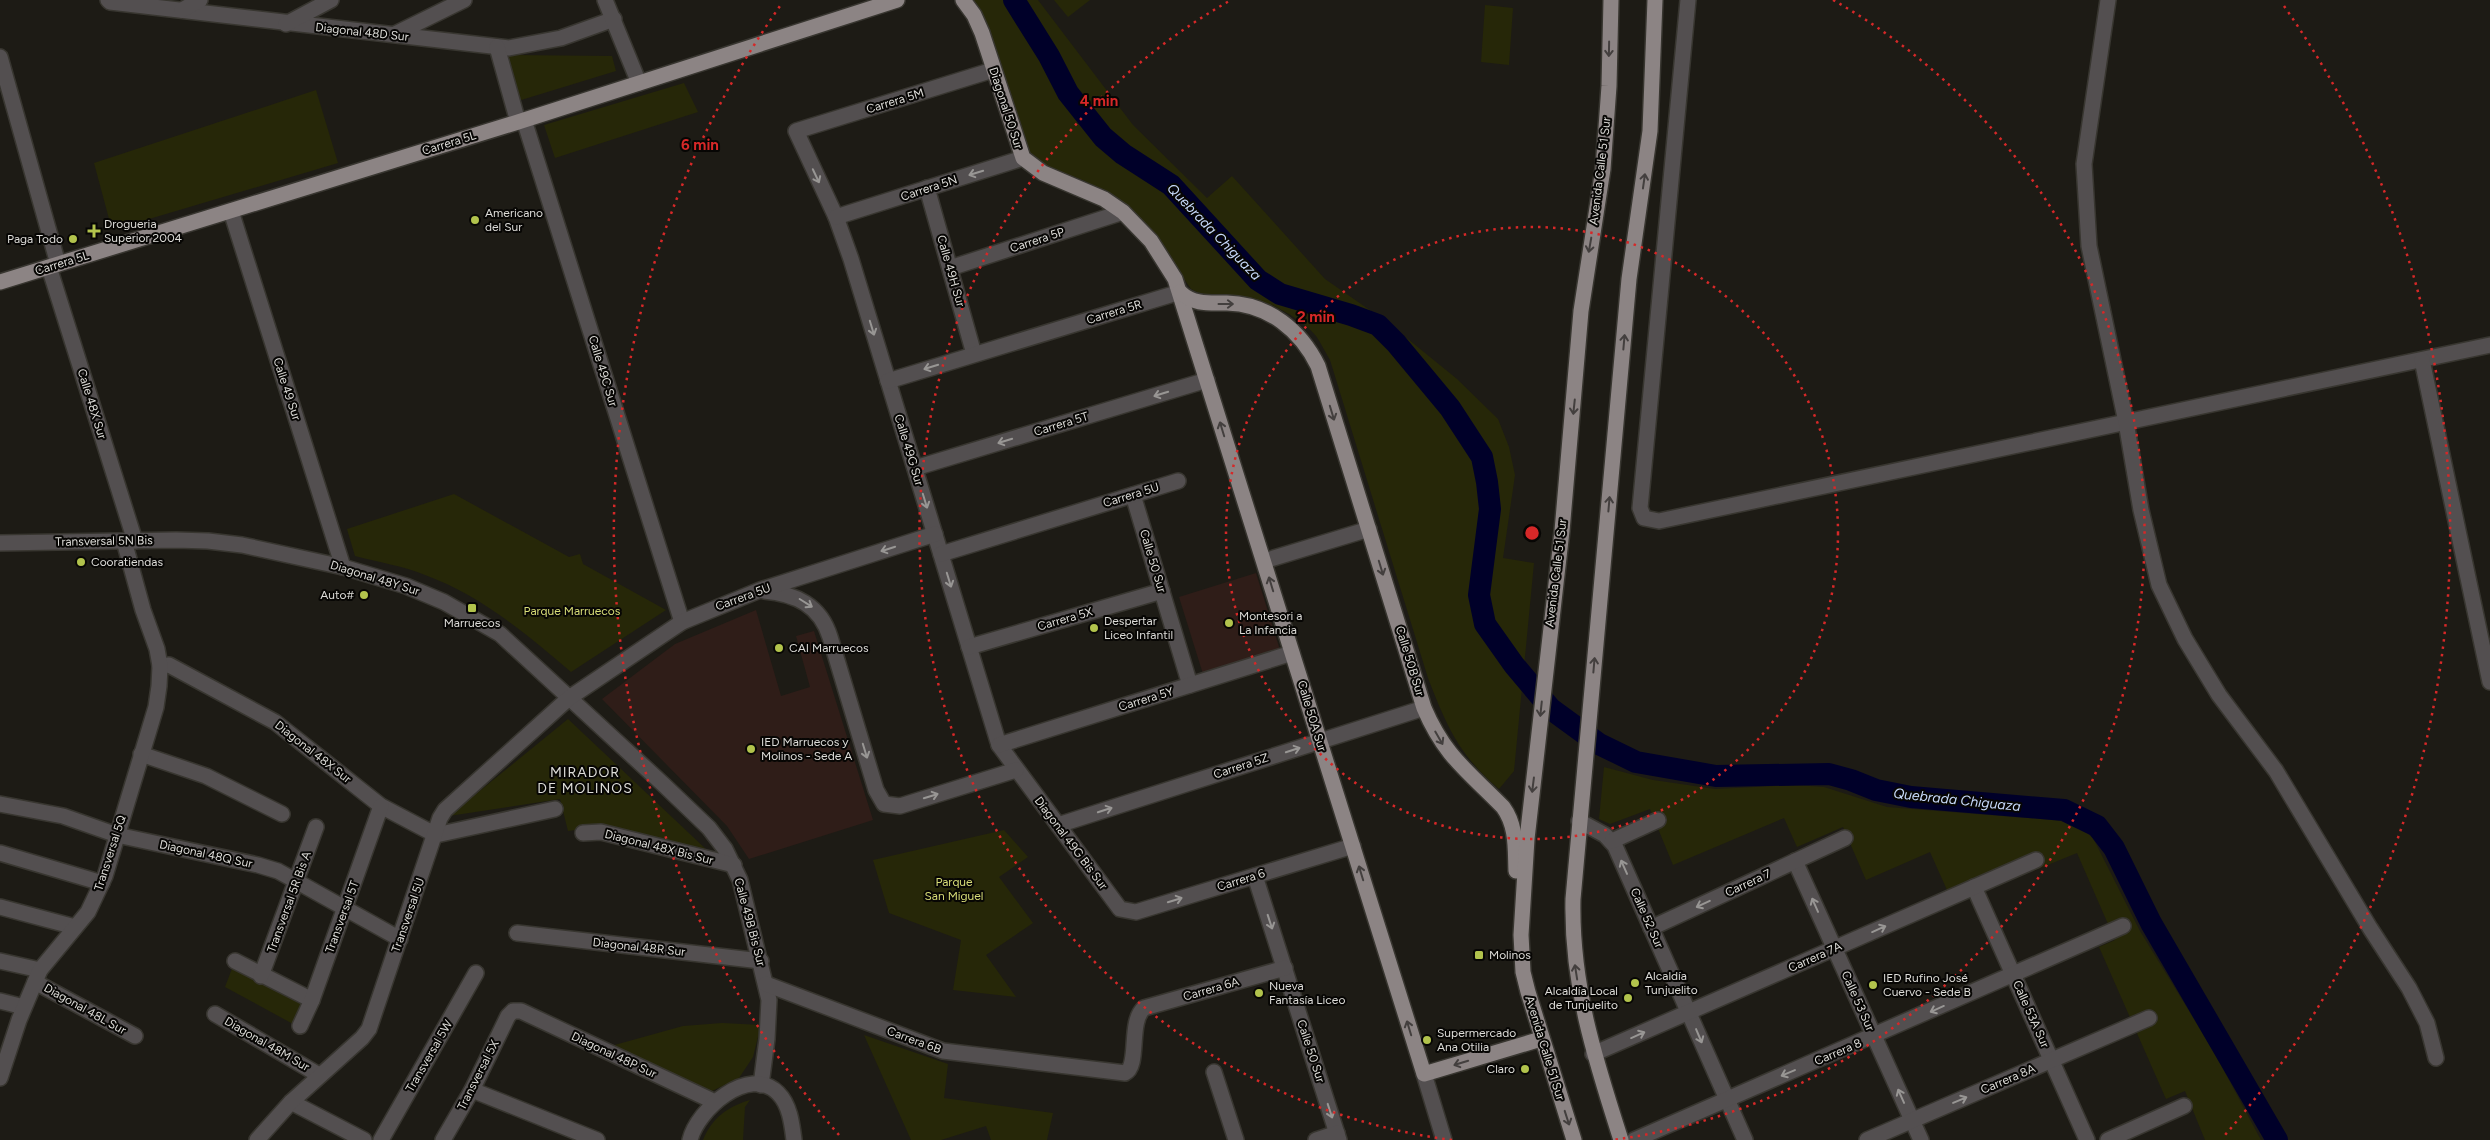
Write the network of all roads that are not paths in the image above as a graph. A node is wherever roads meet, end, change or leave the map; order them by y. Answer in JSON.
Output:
{"nodes":[{"id":1,"x":108,"y":0,"type":"edge"},
{"id":2,"x":200,"y":0,"type":"edge"},
{"id":3,"x":330,"y":0,"type":"edge"},
{"id":4,"x":464,"y":0,"type":"edge"},
{"id":5,"x":606,"y":0,"type":"edge"},
{"id":6,"x":896,"y":0,"type":"edge"},
{"id":7,"x":963,"y":0,"type":"edge"},
{"id":8,"x":1611,"y":0,"type":"edge"},
{"id":9,"x":1655,"y":0,"type":"edge"},
{"id":10,"x":1688,"y":0,"type":"edge"},
{"id":11,"x":2108,"y":0,"type":"edge"},
{"id":12,"x":182,"y":10,"type":"junction"},
{"id":13,"x":614,"y":19,"type":"junction"},
{"id":14,"x":286,"y":24,"type":"junction"},
{"id":15,"x":394,"y":34,"type":"junction"},
{"id":16,"x":497,"y":47,"type":"junction"},
{"id":17,"x":0,"y":57,"type":"edge"},
{"id":18,"x":993,"y":70,"type":"junction"},
{"id":19,"x":638,"y":83,"type":"junction"},
{"id":20,"x":521,"y":121,"type":"junction"},
{"id":21,"x":796,"y":131,"type":"joint"},
{"id":22,"x":1023,"y":158,"type":"junction"},
{"id":23,"x":927,"y":188,"type":"junction"},
{"id":24,"x":231,"y":211,"type":"junction"},
{"id":25,"x":1123,"y":212,"type":"junction"},
{"id":26,"x":836,"y":217,"type":"junction"},
{"id":27,"x":53,"y":266,"type":"junction"},
{"id":28,"x":950,"y":268,"type":"junction"},
{"id":29,"x":0,"y":282,"type":"edge"},
{"id":30,"x":1180,"y":292,"type":"junction"},
{"id":31,"x":2490,"y":345,"type":"edge"},
{"id":32,"x":974,"y":354,"type":"junction"},
{"id":33,"x":2422,"y":360,"type":"junction"},
{"id":34,"x":888,"y":380,"type":"junction"},
{"id":35,"x":1207,"y":380,"type":"junction"},
{"id":36,"x":2126,"y":422,"type":"junction"},
{"id":37,"x":915,"y":468,"type":"junction"},
{"id":38,"x":1178,"y":481,"type":"dead end"},
{"id":39,"x":1132,"y":495,"type":"junction"},
{"id":40,"x":1369,"y":529,"type":"junction"},
{"id":41,"x":935,"y":534,"type":"junction"},
{"id":42,"x":130,"y":541,"type":"junction"},
{"id":43,"x":208,"y":541,"type":"joint"},
{"id":44,"x":0,"y":543,"type":"edge"},
{"id":45,"x":941,"y":554,"type":"junction"},
{"id":46,"x":1264,"y":561,"type":"junction"},
{"id":47,"x":343,"y":567,"type":"junction"},
{"id":48,"x":760,"y":590,"type":"junction"},
{"id":49,"x":1162,"y":591,"type":"junction"},
{"id":50,"x":682,"y":622,"type":"junction"},
{"id":51,"x":969,"y":647,"type":"junction"},
{"id":52,"x":1292,"y":653,"type":"junction"},
{"id":53,"x":160,"y":666,"type":"junction"},
{"id":54,"x":2490,"y":682,"type":"edge"},
{"id":55,"x":1190,"y":685,"type":"junction"},
{"id":56,"x":569,"y":698,"type":"junction"},
{"id":57,"x":1424,"y":708,"type":"junction"},
{"id":58,"x":1320,"y":741,"type":"junction"},
{"id":59,"x":999,"y":745,"type":"junction"},
{"id":60,"x":141,"y":754,"type":"junction"},
{"id":61,"x":1016,"y":770,"type":"junction"},
{"id":62,"x":0,"y":804,"type":"edge"},
{"id":63,"x":381,"y":806,"type":"junction"},
{"id":64,"x":555,"y":809,"type":"dead end"},
{"id":65,"x":282,"y":814,"type":"dead end"},
{"id":66,"x":1658,"y":820,"type":"dead end"},
{"id":67,"x":1579,"y":821,"type":"junction"},
{"id":68,"x":1058,"y":825,"type":"junction"},
{"id":69,"x":316,"y":827,"type":"dead end"},
{"id":70,"x":583,"y":833,"type":"dead end"},
{"id":71,"x":117,"y":835,"type":"junction"},
{"id":72,"x":436,"y":835,"type":"junction"},
{"id":73,"x":1845,"y":838,"type":"dead end"},
{"id":74,"x":1612,"y":841,"type":"junction"},
{"id":75,"x":1352,"y":846,"type":"junction"},
{"id":76,"x":0,"y":854,"type":"edge"},
{"id":77,"x":2036,"y":860,"type":"dead end"},
{"id":78,"x":1795,"y":861,"type":"junction"},
{"id":79,"x":734,"y":865,"type":"junction"},
{"id":80,"x":1255,"y":876,"type":"junction"},
{"id":81,"x":102,"y":883,"type":"junction"},
{"id":82,"x":297,"y":883,"type":"junction"},
{"id":83,"x":1974,"y":887,"type":"junction"},
{"id":84,"x":0,"y":907,"type":"edge"},
{"id":85,"x":344,"y":910,"type":"junction"},
{"id":86,"x":1128,"y":912,"type":"joint"},
{"id":87,"x":2124,"y":926,"type":"dead end"},
{"id":88,"x":75,"y":927,"type":"junction"},
{"id":89,"x":1651,"y":928,"type":"junction"},
{"id":90,"x":517,"y":933,"type":"dead end"},
{"id":91,"x":1521,"y":935,"type":"junction"},
{"id":92,"x":400,"y":939,"type":"junction"},
{"id":93,"x":1834,"y":948,"type":"junction"},
{"id":94,"x":0,"y":961,"type":"edge"},
{"id":95,"x":235,"y":961,"type":"dead end"},
{"id":96,"x":761,"y":961,"type":"junction"},
{"id":97,"x":1285,"y":968,"type":"junction"},
{"id":98,"x":476,"y":973,"type":"dead end"},
{"id":99,"x":2014,"y":975,"type":"junction"},
{"id":100,"x":37,"y":976,"type":"junction"},
{"id":101,"x":261,"y":976,"type":"junction"},
{"id":102,"x":766,"y":984,"type":"junction"},
{"id":103,"x":312,"y":1000,"type":"junction"},
{"id":104,"x":0,"y":1001,"type":"edge"},
{"id":105,"x":24,"y":1006,"type":"junction"},
{"id":106,"x":513,"y":1011,"type":"joint"},
{"id":107,"x":1689,"y":1012,"type":"junction"},
{"id":108,"x":215,"y":1014,"type":"dead end"},
{"id":109,"x":2149,"y":1018,"type":"dead end"},
{"id":110,"x":300,"y":1026,"type":"dead end"},
{"id":111,"x":135,"y":1036,"type":"dead end"},
{"id":112,"x":1874,"y":1036,"type":"junction"},
{"id":113,"x":1541,"y":1039,"type":"junction"},
{"id":114,"x":5,"y":1045,"type":"edge"},
{"id":115,"x":1593,"y":1054,"type":"junction"},
{"id":116,"x":2436,"y":1058,"type":"dead end"},
{"id":117,"x":2051,"y":1060,"type":"junction"},
{"id":118,"x":1129,"y":1072,"type":"joint"},
{"id":119,"x":1214,"y":1072,"type":"dead end"},
{"id":120,"x":1424,"y":1074,"type":"junction"},
{"id":121,"x":319,"y":1075,"type":"junction"},
{"id":122,"x":0,"y":1078,"type":"edge"},
{"id":123,"x":761,"y":1085,"type":"junction"},
{"id":124,"x":472,"y":1090,"type":"junction"},
{"id":125,"x":1727,"y":1100,"type":"junction"},
{"id":126,"x":292,"y":1102,"type":"junction"},
{"id":127,"x":714,"y":1102,"type":"junction"},
{"id":128,"x":2184,"y":1106,"type":"dead end"},
{"id":129,"x":1912,"y":1120,"type":"junction"},
{"id":130,"x":1338,"y":1136,"type":"edge"},
{"id":131,"x":257,"y":1140,"type":"edge"},
{"id":132,"x":364,"y":1140,"type":"edge"},
{"id":133,"x":381,"y":1140,"type":"edge"},
{"id":134,"x":443,"y":1140,"type":"edge"},
{"id":135,"x":597,"y":1140,"type":"edge"},
{"id":136,"x":690,"y":1140,"type":"edge"},
{"id":137,"x":794,"y":1140,"type":"edge"},
{"id":138,"x":1236,"y":1140,"type":"edge"},
{"id":139,"x":1316,"y":1140,"type":"edge"},
{"id":140,"x":1444,"y":1140,"type":"edge"},
{"id":141,"x":1574,"y":1140,"type":"edge"},
{"id":142,"x":1622,"y":1140,"type":"edge"},
{"id":143,"x":1634,"y":1140,"type":"edge"},
{"id":144,"x":1745,"y":1140,"type":"edge"},
{"id":145,"x":1867,"y":1140,"type":"edge"},
{"id":146,"x":1921,"y":1140,"type":"edge"},
{"id":147,"x":2087,"y":1140,"type":"edge"},
{"id":148,"x":2108,"y":1140,"type":"edge"}],
"edges":[{"from":1,"to":12,"type":"street","name":"Diagonal 48D Sur"},
{"from":2,"to":12,"type":"street"},
{"from":3,"to":14,"type":"street"},
{"from":4,"to":15,"type":"street"},
{"from":5,"to":13,"type":"street"},
{"from":6,"to":19,"type":"main road","name":"Carrera 5L"},
{"from":7,"to":18,"type":"main road","name":"Diagonal 50 Sur"},
{"from":8,"to":91,"type":"main road","name":"Avenida Calle 51 Sur","one_way":true},
{"from":67,"to":9,"type":"main road","one_way":true},
{"from":10,"to":36,"type":"street"},
{"from":11,"to":36,"type":"street"},
{"from":12,"to":14,"type":"street","name":"Diagonal 48D Sur"},
{"from":13,"to":16,"type":"street","name":"Diagonal 48D Sur"},
{"from":13,"to":19,"type":"street"},
{"from":14,"to":15,"type":"street","name":"Diagonal 48D Sur"},
{"from":15,"to":16,"type":"street","name":"Diagonal 48D Sur"},
{"from":16,"to":20,"type":"street","name":"Calle 49C Sur"},
{"from":17,"to":27,"type":"street","name":"Calle 48X Sur"},
{"from":18,"to":21,"type":"street","name":"Carrera 5M"},
{"from":18,"to":22,"type":"main road","name":"Diagonal 50 Sur"},
{"from":19,"to":20,"type":"main road","name":"Carrera 5L"},
{"from":20,"to":24,"type":"main road","name":"Carrera 5L"},
{"from":20,"to":50,"type":"street","name":"Calle 49C Sur"},
{"from":21,"to":26,"type":"street","name":"Calle 49G Sur","one_way":true},
{"from":22,"to":23,"type":"street","name":"Carrera 5N","one_way":true},
{"from":22,"to":25,"type":"main road","name":"Diagonal 50 Sur"},
{"from":23,"to":26,"type":"street","name":"Carrera 5N"},
{"from":23,"to":28,"type":"street","name":"Calle 49H Sur"},
{"from":24,"to":27,"type":"main road","name":"Carrera 5L"},
{"from":24,"to":47,"type":"street","name":"Calle 49 Sur"},
{"from":25,"to":28,"type":"street","name":"Carrera 5P"},
{"from":25,"to":30,"type":"main road","name":"Diagonal 50 Sur"},
{"from":26,"to":34,"type":"street","name":"Calle 49G Sur","one_way":true},
{"from":27,"to":29,"type":"main road","name":"Carrera 5L"},
{"from":27,"to":42,"type":"street","name":"Calle 48X Sur"},
{"from":28,"to":32,"type":"street","name":"Calle 49H Sur"},
{"from":30,"to":32,"type":"street","name":"Carrera 5R"},
{"from":30,"to":35,"type":"main road","name":"Calle 50A Sur"},
{"from":30,"to":40,"type":"main road","name":"Calle 50B Sur","one_way":true},
{"from":31,"to":33,"type":"street"},
{"from":32,"to":34,"type":"street","name":"Carrera 5R","one_way":true},
{"from":33,"to":36,"type":"street"},
{"from":33,"to":54,"type":"street"},
{"from":34,"to":37,"type":"street","name":"Calle 49G Sur"},
{"from":35,"to":37,"type":"street","name":"Carrera 5T","one_way":true},
{"from":46,"to":35,"type":"main road","name":"Calle 50A Sur","one_way":true},
{"from":36,"to":116,"type":"street"},
{"from":37,"to":41,"type":"street","name":"Calle 49G Sur","one_way":true},
{"from":38,"to":39,"type":"street","name":"Carrera 5U"},
{"from":39,"to":45,"type":"street","name":"Carrera 5U"},
{"from":39,"to":49,"type":"street","name":"Calle 50 Sur"},
{"from":40,"to":46,"type":"street"},
{"from":40,"to":57,"type":"main road","name":"Calle 50B Sur","one_way":true},
{"from":41,"to":45,"type":"street","name":"Calle 49G Sur"},
{"from":41,"to":48,"type":"street","name":"Carrera 5U","one_way":true},
{"from":42,"to":43,"type":"street","name":"Transversal 5N Bis"},
{"from":42,"to":44,"type":"street","name":"Transversal 5N Bis"},
{"from":42,"to":53,"type":"street","name":"Calle 48X Sur"},
{"from":43,"to":47,"type":"street","name":"Diagonal 48Y Sur"},
{"from":45,"to":51,"type":"street","name":"Calle 49G Sur","one_way":true},
{"from":52,"to":46,"type":"main road","name":"Calle 50A Sur","one_way":true},
{"from":47,"to":56,"type":"street","name":"Diagonal 48Y Sur"},
{"from":48,"to":50,"type":"street","name":"Carrera 5U"},
{"from":48,"to":61,"type":"street","one_way":true},
{"from":49,"to":51,"type":"street","name":"Carrera 5X"},
{"from":49,"to":55,"type":"street","name":"Calle 50 Sur"},
{"from":50,"to":56,"type":"street","name":"Carrera 5U"},
{"from":51,"to":59,"type":"street","name":"Calle 49G Sur"},
{"from":52,"to":55,"type":"street","name":"Carrera 5Y"},
{"from":52,"to":58,"type":"main road","name":"Calle 50A Sur"},
{"from":53,"to":60,"type":"street","name":"Transversal 5Q"},
{"from":53,"to":63,"type":"street","name":"Diagonal 48X Sur"},
{"from":55,"to":59,"type":"street","name":"Carrera 5Y"},
{"from":56,"to":72,"type":"street","name":"Transversal 5U"},
{"from":56,"to":79,"type":"street","name":"Calle 49B Bis Sur"},
{"from":57,"to":58,"type":"street","name":"Carrera 5Z"},
{"from":57,"to":91,"type":"main road","name":"Calle 50B Sur","one_way":true},
{"from":68,"to":58,"type":"street","name":"Carrera 5Z","one_way":true},
{"from":58,"to":75,"type":"main road","name":"Calle 50A Sur"},
{"from":59,"to":61,"type":"street","name":"Calle 49G Sur"},
{"from":60,"to":65,"type":"street"},
{"from":60,"to":71,"type":"street","name":"Transversal 5Q"},
{"from":61,"to":68,"type":"street","name":"Diagonal 49G Bis Sur"},
{"from":62,"to":71,"type":"street","name":"Diagonal 48Q Sur"},
{"from":63,"to":72,"type":"street","name":"Diagonal 48X Sur"},
{"from":63,"to":85,"type":"street","name":"Transversal 5T"},
{"from":64,"to":72,"type":"street"},
{"from":66,"to":74,"type":"street"},
{"from":67,"to":74,"type":"street"},
{"from":115,"to":67,"type":"main road","one_way":true},
{"from":68,"to":86,"type":"street","name":"Diagonal 49G Bis Sur"},
{"from":69,"to":82,"type":"street","name":"Transversal 5R Bis A"},
{"from":70,"to":79,"type":"street","name":"Diagonal 48X Bis Sur"},
{"from":71,"to":81,"type":"street","name":"Transversal 5Q"},
{"from":71,"to":82,"type":"street","name":"Diagonal 48Q Sur"},
{"from":72,"to":92,"type":"street","name":"Transversal 5U"},
{"from":73,"to":78,"type":"street","name":"Carrera 7"},
{"from":89,"to":74,"type":"street","name":"Calle 52 Sur","one_way":true},
{"from":75,"to":80,"type":"street","name":"Carrera 6"},
{"from":120,"to":75,"type":"main road","name":"Calle 50A Sur","one_way":true},
{"from":76,"to":81,"type":"street"},
{"from":77,"to":83,"type":"street","name":"Carrera 7A"},
{"from":78,"to":89,"type":"street","name":"Carrera 7","one_way":true},
{"from":93,"to":78,"type":"street","name":"Calle 53 Sur","one_way":true},
{"from":79,"to":96,"type":"street","name":"Calle 49B Bis Sur"},
{"from":86,"to":80,"type":"street","name":"Carrera 6","one_way":true},
{"from":80,"to":97,"type":"street","name":"Calle 50 Sur","one_way":true},
{"from":81,"to":88,"type":"street","name":"Transversal 5Q"},
{"from":82,"to":85,"type":"street","name":"Diagonal 48Q Sur"},
{"from":82,"to":101,"type":"street","name":"Transversal 5R Bis A"},
{"from":93,"to":83,"type":"street","name":"Carrera 7A","one_way":true},
{"from":83,"to":99,"type":"street","name":"Calle 53A Sur"},
{"from":84,"to":88,"type":"street"},
{"from":85,"to":92,"type":"street","name":"Diagonal 48Q Sur"},
{"from":85,"to":103,"type":"street","name":"Transversal 5T"},
{"from":87,"to":99,"type":"street","name":"Carrera 8"},
{"from":88,"to":100,"type":"street","name":"Transversal 5Q"},
{"from":89,"to":107,"type":"street","name":"Calle 52 Sur"},
{"from":90,"to":96,"type":"street","name":"Diagonal 48R Sur"},
{"from":91,"to":113,"type":"main road","name":"Avenida Calle 51 Sur"},
{"from":92,"to":121,"type":"street","name":"Transversal 5U"},
{"from":93,"to":107,"type":"street","name":"Carrera 7A"},
{"from":93,"to":112,"type":"street","name":"Calle 53 Sur"},
{"from":94,"to":100,"type":"street","name":"Diagonal 48L Sur"},
{"from":95,"to":101,"type":"street"},
{"from":96,"to":102,"type":"street","name":"Calle 49B Bis Sur"},
{"from":97,"to":118,"type":"street","name":"Carrera 6A"},
{"from":97,"to":130,"type":"street","name":"Calle 50 Sur","one_way":true},
{"from":98,"to":133,"type":"street","name":"Transversal 5W"},
{"from":99,"to":112,"type":"street","name":"Carrera 8","one_way":true},
{"from":99,"to":117,"type":"street","name":"Calle 53A Sur"},
{"from":100,"to":105,"type":"street","name":"Transversal 5Q"},
{"from":100,"to":111,"type":"street","name":"Diagonal 48L Sur"},
{"from":101,"to":103,"type":"street"},
{"from":102,"to":118,"type":"street","name":"Carrera 6B"},
{"from":102,"to":123,"type":"street","name":"Calle 49B Bis Sur"},
{"from":103,"to":110,"type":"street","name":"Transversal 5T"},
{"from":104,"to":105,"type":"street"},
{"from":105,"to":114,"type":"street","name":"Transversal 5Q"},
{"from":106,"to":124,"type":"street","name":"Transversal 5X"},
{"from":106,"to":127,"type":"street","name":"Diagonal 48P Sur"},
{"from":115,"to":107,"type":"street","name":"Carrera 7A","one_way":true},
{"from":107,"to":125,"type":"street","name":"Calle 52 Sur","one_way":true},
{"from":108,"to":121,"type":"street","name":"Diagonal 48M Sur"},
{"from":109,"to":117,"type":"street","name":"Carrera 8A"},
{"from":112,"to":125,"type":"street","name":"Carrera 8","one_way":true},
{"from":129,"to":112,"type":"street","name":"Calle 53 Sur","one_way":true},
{"from":113,"to":120,"type":"main road","one_way":true},
{"from":113,"to":141,"type":"main road","name":"Avenida Calle 51 Sur","one_way":true},
{"from":114,"to":122,"type":"street","name":"Transversal 5Q"},
{"from":115,"to":142,"type":"main road"},
{"from":129,"to":117,"type":"street","name":"Carrera 8A","one_way":true},
{"from":117,"to":147,"type":"street","name":"Calle 53A Sur"},
{"from":119,"to":138,"type":"street"},
{"from":120,"to":140,"type":"street","name":"Calle 50A Sur"},
{"from":121,"to":126,"type":"street","name":"Transversal 5U"},
{"from":123,"to":127,"type":"street"},
{"from":123,"to":137,"type":"street"},
{"from":124,"to":134,"type":"street","name":"Transversal 5X"},
{"from":124,"to":135,"type":"street"},
{"from":125,"to":143,"type":"street","name":"Carrera 8"},
{"from":125,"to":144,"type":"street","name":"Calle 52 Sur"},
{"from":126,"to":131,"type":"street","name":"Transversal 5U"},
{"from":126,"to":132,"type":"street"},
{"from":127,"to":136,"type":"street"},
{"from":128,"to":148,"type":"street"},
{"from":129,"to":145,"type":"street","name":"Carrera 8A"},
{"from":129,"to":146,"type":"street","name":"Calle 53 Sur"},
{"from":130,"to":139,"type":"street"}]}
